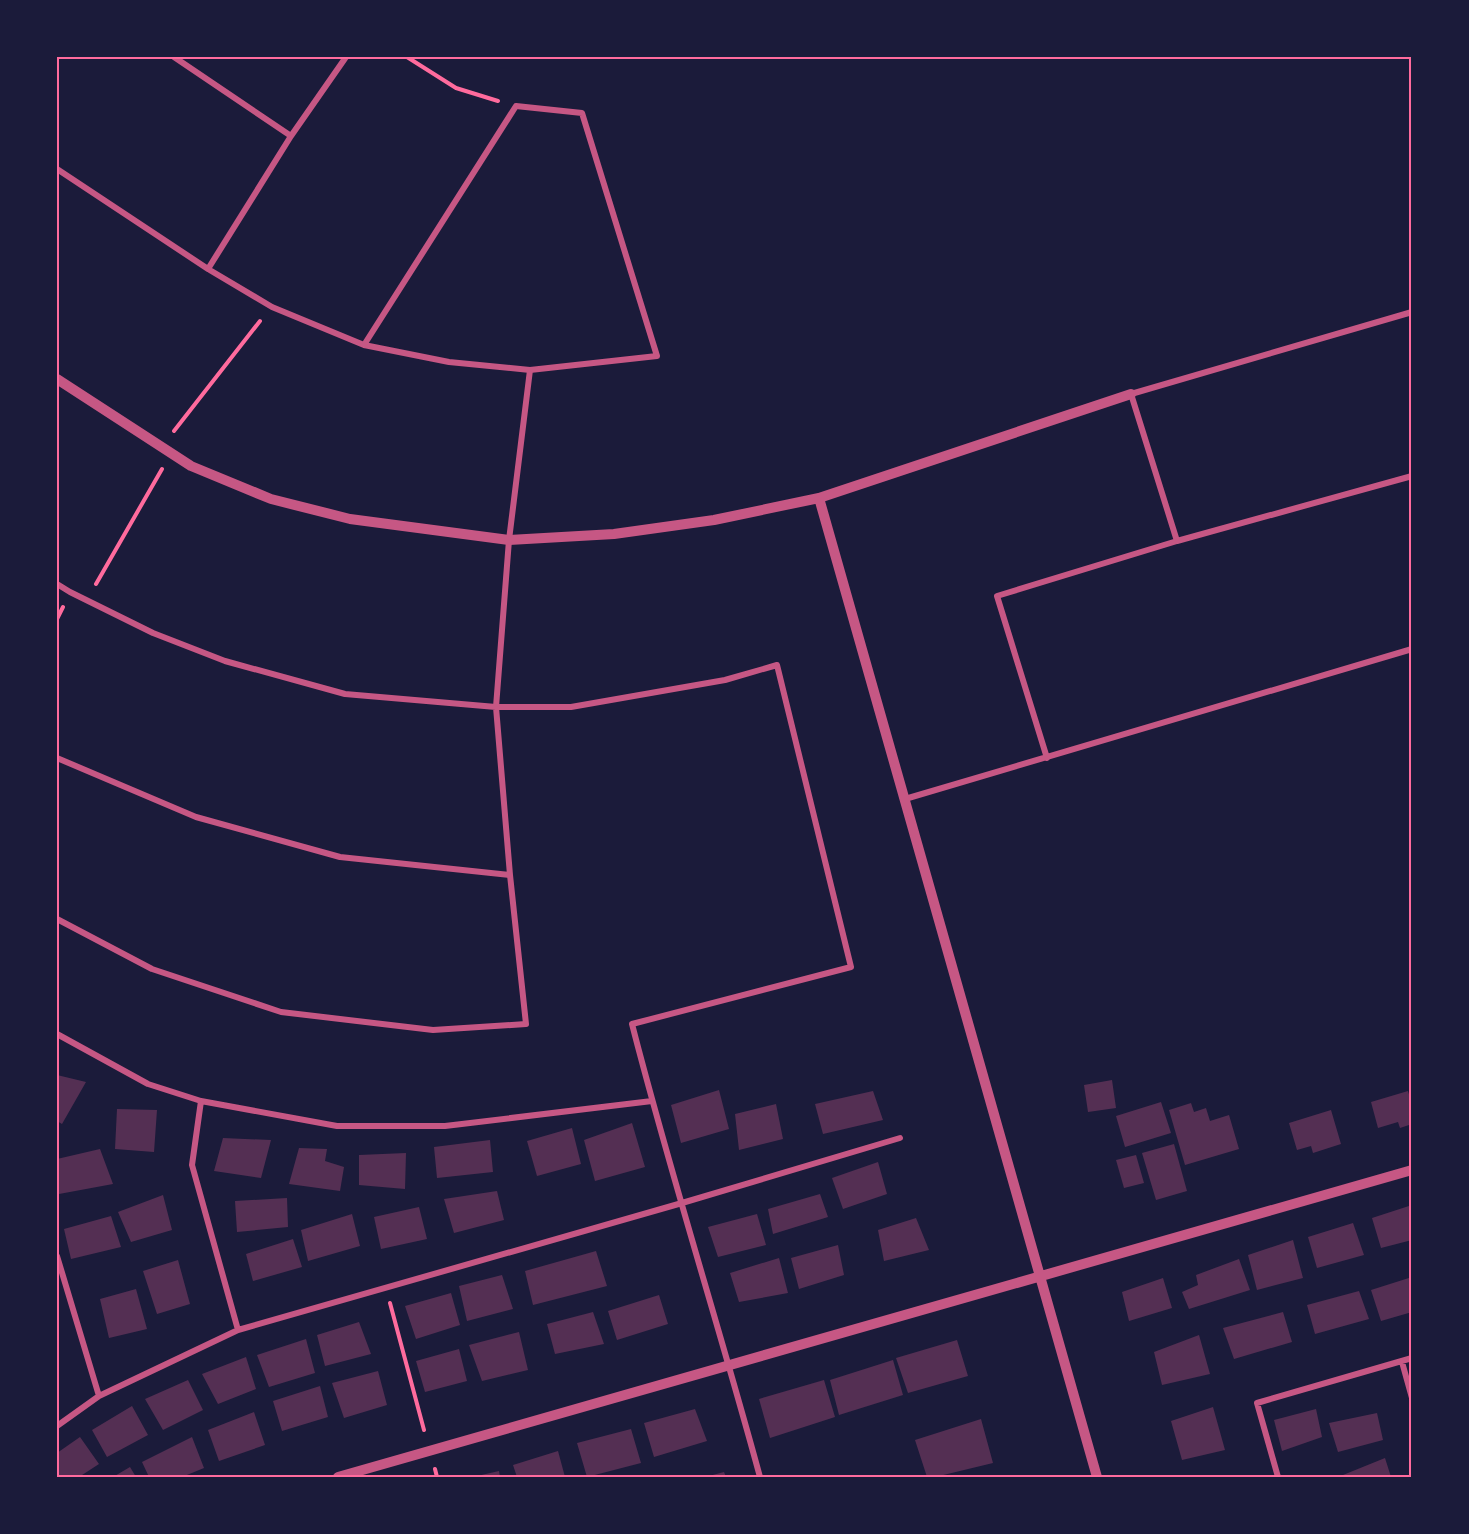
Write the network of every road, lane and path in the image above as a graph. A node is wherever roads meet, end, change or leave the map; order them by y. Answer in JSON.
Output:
{"nodes":[{"id":1,"x":174,"y":57,"type":"edge"},
{"id":2,"x":346,"y":57,"type":"edge"},
{"id":3,"x":407,"y":57,"type":"edge"},
{"id":4,"x":516,"y":106,"type":"junction"},
{"id":5,"x":291,"y":136,"type":"junction"},
{"id":6,"x":57,"y":169,"type":"edge"},
{"id":7,"x":208,"y":269,"type":"junction"},
{"id":8,"x":272,"y":307,"type":"junction"},
{"id":9,"x":1412,"y":312,"type":"edge"},
{"id":10,"x":364,"y":345,"type":"junction"},
{"id":11,"x":530,"y":370,"type":"junction"},
{"id":12,"x":57,"y":379,"type":"edge"},
{"id":13,"x":1131,"y":394,"type":"junction"},
{"id":14,"x":166,"y":451,"type":"junction"},
{"id":15,"x":1412,"y":476,"type":"edge"},
{"id":16,"x":819,"y":498,"type":"junction"},
{"id":17,"x":509,"y":540,"type":"junction"},
{"id":18,"x":1177,"y":541,"type":"junction"},
{"id":19,"x":57,"y":584,"type":"edge"},
{"id":20,"x":86,"y":601,"type":"junction"},
{"id":21,"x":1412,"y":649,"type":"edge"},
{"id":22,"x":496,"y":707,"type":"junction"},
{"id":23,"x":57,"y":758,"type":"edge"},
{"id":24,"x":1047,"y":758,"type":"junction"},
{"id":25,"x":905,"y":799,"type":"junction"},
{"id":26,"x":510,"y":875,"type":"junction"},
{"id":27,"x":57,"y":918,"type":"edge"},
{"id":28,"x":57,"y":1034,"type":"edge"},
{"id":29,"x":201,"y":1101,"type":"junction"},
{"id":30,"x":652,"y":1101,"type":"junction"},
{"id":31,"x":900,"y":1138,"type":"dead end"},
{"id":32,"x":1412,"y":1170,"type":"edge"},
{"id":33,"x":682,"y":1203,"type":"junction"},
{"id":34,"x":57,"y":1256,"type":"edge"},
{"id":35,"x":1039,"y":1274,"type":"junction"},
{"id":36,"x":386,"y":1288,"type":"junction"},
{"id":37,"x":238,"y":1330,"type":"junction"},
{"id":38,"x":1412,"y":1358,"type":"edge"},
{"id":39,"x":1402,"y":1362,"type":"junction"},
{"id":40,"x":730,"y":1366,"type":"junction"},
{"id":41,"x":99,"y":1396,"type":"junction"},
{"id":42,"x":1412,"y":1398,"type":"edge"},
{"id":43,"x":57,"y":1426,"type":"edge"},
{"id":44,"x":424,"y":1430,"type":"dead end"},
{"id":45,"x":338,"y":1477,"type":"edge"},
{"id":46,"x":760,"y":1477,"type":"edge"},
{"id":47,"x":1097,"y":1477,"type":"edge"},
{"id":48,"x":1278,"y":1477,"type":"edge"}],
"edges":[{"from":1,"to":5,"type":"street"},
{"from":2,"to":5,"type":"street"},
{"from":3,"to":4,"type":"path"},
{"from":4,"to":10,"type":"street"},
{"from":4,"to":11,"type":"street"},
{"from":5,"to":7,"type":"street"},
{"from":6,"to":7,"type":"street"},
{"from":7,"to":8,"type":"street"},
{"from":8,"to":10,"type":"street"},
{"from":8,"to":14,"type":"path"},
{"from":9,"to":13,"type":"street"},
{"from":10,"to":11,"type":"street"},
{"from":11,"to":17,"type":"street"},
{"from":12,"to":14,"type":"street"},
{"from":13,"to":16,"type":"street"},
{"from":13,"to":18,"type":"street"},
{"from":14,"to":17,"type":"street"},
{"from":14,"to":20,"type":"path"},
{"from":15,"to":18,"type":"street"},
{"from":16,"to":17,"type":"street"},
{"from":16,"to":25,"type":"street"},
{"from":17,"to":22,"type":"street"},
{"from":18,"to":24,"type":"street"},
{"from":19,"to":20,"type":"street"},
{"from":20,"to":22,"type":"street"},
{"from":21,"to":24,"type":"street"},
{"from":22,"to":26,"type":"street"},
{"from":22,"to":30,"type":"street"},
{"from":23,"to":26,"type":"street"},
{"from":24,"to":25,"type":"street"},
{"from":25,"to":35,"type":"street"},
{"from":26,"to":27,"type":"street"},
{"from":28,"to":29,"type":"street"},
{"from":29,"to":30,"type":"street"},
{"from":29,"to":37,"type":"street"},
{"from":30,"to":33,"type":"street"},
{"from":31,"to":33,"type":"street"},
{"from":32,"to":35,"type":"street"},
{"from":33,"to":36,"type":"street"},
{"from":33,"to":40,"type":"street"},
{"from":34,"to":41,"type":"street"},
{"from":35,"to":40,"type":"street"},
{"from":35,"to":47,"type":"street"},
{"from":36,"to":37,"type":"street"},
{"from":36,"to":44,"type":"path"},
{"from":37,"to":41,"type":"street"},
{"from":38,"to":39,"type":"street"},
{"from":39,"to":42,"type":"street"},
{"from":39,"to":48,"type":"street"},
{"from":40,"to":45,"type":"street"},
{"from":40,"to":46,"type":"street"},
{"from":41,"to":43,"type":"street"}]}
